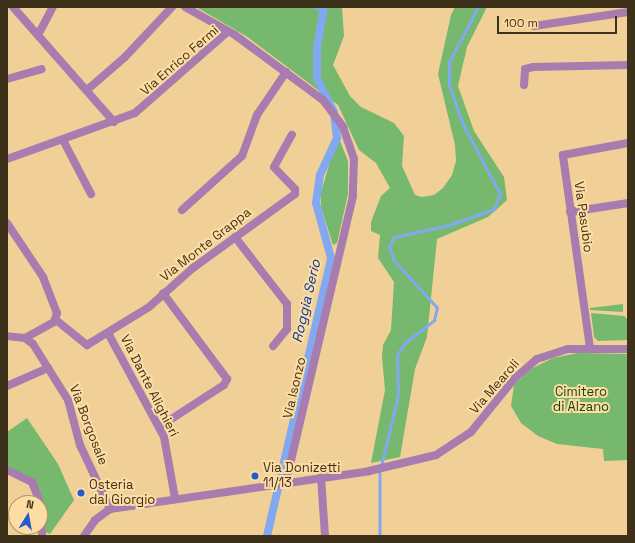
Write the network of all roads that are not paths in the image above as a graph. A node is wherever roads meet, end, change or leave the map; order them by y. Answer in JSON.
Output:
{"nodes":[{"id":1,"x":13,"y":7,"type":"edge"},
{"id":2,"x":54,"y":7,"type":"edge"},
{"id":3,"x":172,"y":7,"type":"edge"},
{"id":4,"x":184,"y":7,"type":"edge"},
{"id":5,"x":628,"y":12,"type":"edge"},
{"id":6,"x":534,"y":26,"type":"dead end"},
{"id":7,"x":226,"y":33,"type":"junction"},
{"id":8,"x":38,"y":35,"type":"junction"},
{"id":9,"x":628,"y":65,"type":"edge"},
{"id":10,"x":42,"y":68,"type":"dead end"},
{"id":11,"x":286,"y":72,"type":"junction"},
{"id":12,"x":7,"y":79,"type":"edge"},
{"id":13,"x":524,"y":85,"type":"dead end"},
{"id":14,"x":87,"y":90,"type":"junction"},
{"id":15,"x":114,"y":122,"type":"junction"},
{"id":16,"x":292,"y":135,"type":"dead end"},
{"id":17,"x":63,"y":140,"type":"junction"},
{"id":18,"x":628,"y":143,"type":"edge"},
{"id":19,"x":7,"y":159,"type":"edge"},
{"id":20,"x":91,"y":194,"type":"dead end"},
{"id":21,"x":628,"y":203,"type":"edge"},
{"id":22,"x":182,"y":210,"type":"dead end"},
{"id":23,"x":570,"y":212,"type":"junction"},
{"id":24,"x":7,"y":223,"type":"edge"},
{"id":25,"x":235,"y":237,"type":"junction"},
{"id":26,"x":163,"y":293,"type":"junction"},
{"id":27,"x":56,"y":320,"type":"junction"},
{"id":28,"x":108,"y":333,"type":"junction"},
{"id":29,"x":7,"y":336,"type":"edge"},
{"id":30,"x":25,"y":338,"type":"junction"},
{"id":31,"x":274,"y":346,"type":"dead end"},
{"id":32,"x":590,"y":348,"type":"junction"},
{"id":33,"x":628,"y":349,"type":"edge"},
{"id":34,"x":48,"y":368,"type":"junction"},
{"id":35,"x":7,"y":386,"type":"edge"},
{"id":36,"x":160,"y":427,"type":"junction"},
{"id":37,"x":7,"y":470,"type":"edge"},
{"id":38,"x":321,"y":477,"type":"junction"},
{"id":39,"x":286,"y":482,"type":"junction"},
{"id":40,"x":37,"y":495,"type":"edge"},
{"id":41,"x":175,"y":498,"type":"junction"},
{"id":42,"x":110,"y":509,"type":"junction"},
{"id":43,"x":84,"y":536,"type":"edge"},
{"id":44,"x":325,"y":536,"type":"edge"}],
"edges":[{"from":1,"to":8,"type":"street"},
{"from":2,"to":8,"type":"street"},
{"from":3,"to":14,"type":"street"},
{"from":4,"to":7,"type":"street"},
{"from":5,"to":6,"type":"street"},
{"from":7,"to":11,"type":"street","name":"Via Enrico Fermi"},
{"from":7,"to":15,"type":"street","name":"Via Enrico Fermi"},
{"from":8,"to":14,"type":"street"},
{"from":9,"to":13,"type":"street"},
{"from":10,"to":12,"type":"street"},
{"from":11,"to":22,"type":"street"},
{"from":11,"to":39,"type":"street","name":"Via Isonzo"},
{"from":14,"to":15,"type":"street"},
{"from":15,"to":17,"type":"street","name":"Via Enrico Fermi"},
{"from":16,"to":25,"type":"street","name":"Via Monte Grappa"},
{"from":17,"to":19,"type":"street","name":"Via Enrico Fermi"},
{"from":17,"to":20,"type":"street"},
{"from":18,"to":23,"type":"street","name":"Via Pasubio"},
{"from":21,"to":23,"type":"street"},
{"from":23,"to":32,"type":"street","name":"Via Pasubio"},
{"from":24,"to":27,"type":"street"},
{"from":25,"to":26,"type":"street","name":"Via Monte Grappa"},
{"from":25,"to":31,"type":"street"},
{"from":26,"to":28,"type":"street","name":"Via Monte Grappa"},
{"from":26,"to":36,"type":"street"},
{"from":27,"to":28,"type":"street","name":"Via Monte Grappa"},
{"from":27,"to":30,"type":"street"},
{"from":28,"to":36,"type":"street","name":"Via Dante Alighieri"},
{"from":29,"to":30,"type":"street"},
{"from":30,"to":34,"type":"street","name":"Via Borgosale"},
{"from":32,"to":33,"type":"street","name":"Via Mearoli"},
{"from":32,"to":38,"type":"street","name":"Via Mearoli"},
{"from":34,"to":35,"type":"street"},
{"from":34,"to":42,"type":"street","name":"Via Borgosale"},
{"from":36,"to":41,"type":"street","name":"Via Dante Alighieri"},
{"from":37,"to":40,"type":"street"},
{"from":38,"to":39,"type":"street","name":"Via Mearoli"},
{"from":38,"to":44,"type":"street"},
{"from":39,"to":41,"type":"street","name":"Via Mearoli"},
{"from":41,"to":42,"type":"street","name":"Via Mearoli"},
{"from":42,"to":43,"type":"street"}]}
